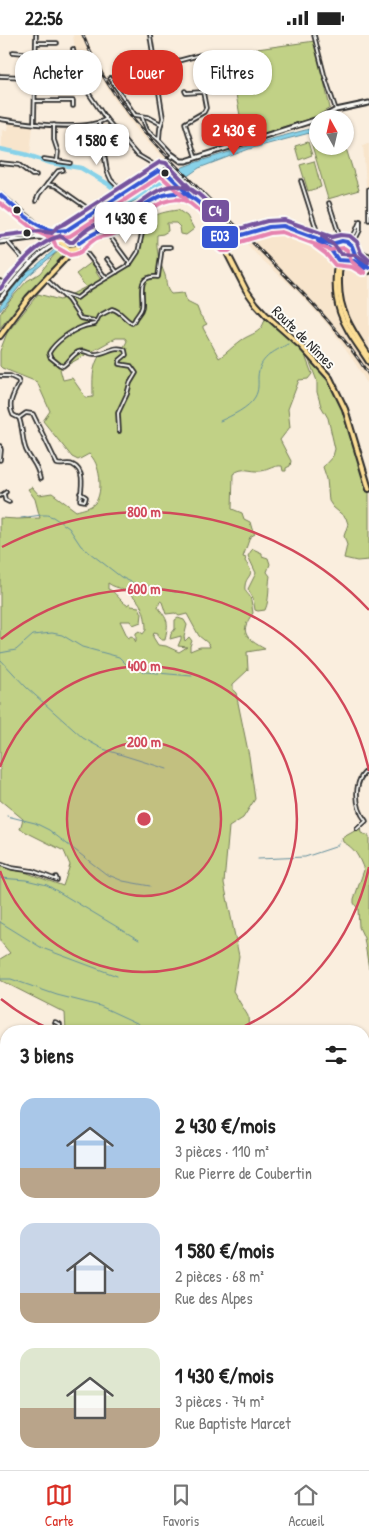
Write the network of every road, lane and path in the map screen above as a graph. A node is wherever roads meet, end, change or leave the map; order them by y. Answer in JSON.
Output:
{"nodes":[{"id":1,"x":36,"y":35,"type":"edge"},
{"id":2,"x":150,"y":35,"type":"edge"},
{"id":3,"x":314,"y":35,"type":"edge"},
{"id":4,"x":36,"y":43,"type":"junction"},
{"id":5,"x":57,"y":43,"type":"dead end"},
{"id":6,"x":36,"y":50,"type":"edge"},
{"id":7,"x":152,"y":50,"type":"edge"},
{"id":8,"x":0,"y":76,"type":"edge"},
{"id":9,"x":15,"y":77,"type":"edge"},
{"id":10,"x":110,"y":78,"type":"dead end"},
{"id":11,"x":186,"y":91,"type":"dead end"},
{"id":12,"x":35,"y":95,"type":"edge"},
{"id":13,"x":90,"y":95,"type":"edge"},
{"id":14,"x":160,"y":95,"type":"edge"},
{"id":15,"x":35,"y":101,"type":"junction"},
{"id":16,"x":369,"y":103,"type":"edge"},
{"id":17,"x":73,"y":105,"type":"dead end"},
{"id":18,"x":336,"y":110,"type":"edge"},
{"id":19,"x":340,"y":110,"type":"edge"},
{"id":20,"x":142,"y":117,"type":"junction"},
{"id":21,"x":0,"y":119,"type":"edge"},
{"id":22,"x":106,"y":119,"type":"junction"},
{"id":23,"x":309,"y":122,"type":"edge"},
{"id":24,"x":34,"y":123,"type":"junction"},
{"id":25,"x":99,"y":123,"type":"junction"},
{"id":26,"x":161,"y":124,"type":"junction"},
{"id":27,"x":54,"y":125,"type":"junction"},
{"id":28,"x":159,"y":140,"type":"junction"},
{"id":29,"x":173,"y":155,"type":"junction"},
{"id":30,"x":196,"y":158,"type":"junction"},
{"id":31,"x":44,"y":159,"type":"dead end"},
{"id":32,"x":57,"y":161,"type":"junction"},
{"id":33,"x":0,"y":163,"type":"edge"},
{"id":34,"x":70,"y":163,"type":"dead end"},
{"id":35,"x":166,"y":163,"type":"junction"},
{"id":36,"x":154,"y":165,"type":"junction"},
{"id":37,"x":162,"y":167,"type":"junction"},
{"id":38,"x":63,"y":170,"type":"dead end"},
{"id":39,"x":158,"y":171,"type":"junction"},
{"id":40,"x":36,"y":175,"type":"dead end"},
{"id":41,"x":302,"y":181,"type":"dead end"},
{"id":42,"x":46,"y":184,"type":"junction"},
{"id":43,"x":369,"y":189,"type":"edge"},
{"id":44,"x":124,"y":193,"type":"junction"},
{"id":45,"x":0,"y":195,"type":"edge"},
{"id":46,"x":36,"y":201,"type":"dead end"},
{"id":47,"x":329,"y":203,"type":"dead end"},
{"id":48,"x":208,"y":212,"type":"junction"},
{"id":49,"x":94,"y":213,"type":"junction"},
{"id":50,"x":368,"y":215,"type":"edge"},
{"id":51,"x":148,"y":219,"type":"dead end"},
{"id":52,"x":369,"y":220,"type":"edge"},
{"id":53,"x":46,"y":230,"type":"junction"},
{"id":54,"x":258,"y":230,"type":"junction"},
{"id":55,"x":108,"y":233,"type":"dead end"},
{"id":56,"x":339,"y":234,"type":"junction"},
{"id":57,"x":227,"y":235,"type":"junction"},
{"id":58,"x":63,"y":236,"type":"junction"},
{"id":59,"x":238,"y":236,"type":"junction"},
{"id":60,"x":220,"y":237,"type":"junction"},
{"id":61,"x":43,"y":238,"type":"junction"},
{"id":62,"x":316,"y":238,"type":"junction"},
{"id":63,"x":0,"y":241,"type":"edge"},
{"id":64,"x":8,"y":241,"type":"junction"},
{"id":65,"x":345,"y":241,"type":"junction"},
{"id":66,"x":229,"y":242,"type":"junction"},
{"id":67,"x":337,"y":243,"type":"junction"},
{"id":68,"x":78,"y":244,"type":"junction"},
{"id":69,"x":224,"y":245,"type":"junction"},
{"id":70,"x":352,"y":246,"type":"junction"},
{"id":71,"x":170,"y":247,"type":"dead end"},
{"id":72,"x":68,"y":248,"type":"junction"},
{"id":73,"x":333,"y":252,"type":"junction"},
{"id":74,"x":353,"y":253,"type":"junction"},
{"id":75,"x":66,"y":258,"type":"junction"},
{"id":76,"x":336,"y":258,"type":"junction"},
{"id":77,"x":107,"y":259,"type":"dead end"},
{"id":78,"x":24,"y":260,"type":"junction"},
{"id":79,"x":232,"y":261,"type":"junction"},
{"id":80,"x":346,"y":261,"type":"junction"},
{"id":81,"x":32,"y":262,"type":"junction"},
{"id":82,"x":130,"y":264,"type":"junction"},
{"id":83,"x":369,"y":269,"type":"edge"},
{"id":84,"x":25,"y":270,"type":"junction"},
{"id":85,"x":117,"y":272,"type":"junction"},
{"id":86,"x":106,"y":278,"type":"junction"},
{"id":87,"x":46,"y":279,"type":"junction"},
{"id":88,"x":0,"y":281,"type":"edge"},
{"id":89,"x":10,"y":287,"type":"junction"},
{"id":90,"x":59,"y":292,"type":"junction"},
{"id":91,"x":2,"y":294,"type":"edge"},
{"id":92,"x":0,"y":299,"type":"edge"},
{"id":93,"x":95,"y":321,"type":"junction"},
{"id":94,"x":1,"y":333,"type":"edge"},
{"id":95,"x":369,"y":356,"type":"edge"},
{"id":96,"x":369,"y":362,"type":"edge"},
{"id":97,"x":0,"y":376,"type":"edge"},
{"id":98,"x":19,"y":418,"type":"junction"},
{"id":99,"x":119,"y":431,"type":"dead end"},
{"id":100,"x":0,"y":446,"type":"edge"},
{"id":101,"x":0,"y":460,"type":"edge"},
{"id":102,"x":40,"y":479,"type":"dead end"},
{"id":103,"x":369,"y":489,"type":"edge"},
{"id":104,"x":80,"y":493,"type":"junction"},
{"id":105,"x":0,"y":496,"type":"edge"},
{"id":106,"x":9,"y":502,"type":"dead end"},
{"id":107,"x":369,"y":769,"type":"edge"},
{"id":108,"x":357,"y":829,"type":"dead end"},
{"id":109,"x":0,"y":864,"type":"edge"},
{"id":110,"x":56,"y":877,"type":"dead end"},
{"id":111,"x":55,"y":1023,"type":"dead end"},
{"id":112,"x":60,"y":1025,"type":"edge"}],
"edges":[{"from":1,"to":4,"type":"street"},
{"from":2,"to":7,"type":"street"},
{"from":3,"to":18,"type":"street"},
{"from":4,"to":5,"type":"street"},
{"from":4,"to":6,"type":"street"},
{"from":8,"to":9,"type":"street"},
{"from":10,"to":20,"type":"street"},
{"from":11,"to":30,"type":"street"},
{"from":12,"to":15,"type":"street"},
{"from":13,"to":22,"type":"street"},
{"from":14,"to":26,"type":"street"},
{"from":15,"to":17,"type":"street"},
{"from":15,"to":24,"type":"street"},
{"from":16,"to":19,"type":"street"},
{"from":20,"to":26,"type":"street"},
{"from":20,"to":28,"type":"street"},
{"from":21,"to":24,"type":"street"},
{"from":22,"to":25,"type":"street"},
{"from":22,"to":36,"type":"street"},
{"from":23,"to":30,"type":"street"},
{"from":24,"to":27,"type":"street"},
{"from":25,"to":27,"type":"street"},
{"from":25,"to":44,"type":"street"},
{"from":26,"to":28,"type":"street"},
{"from":27,"to":32,"type":"street"},
{"from":28,"to":29,"type":"street"},
{"from":29,"to":30,"type":"street"},
{"from":29,"to":35,"type":"street"},
{"from":31,"to":32,"type":"street"},
{"from":32,"to":34,"type":"street"},
{"from":33,"to":40,"type":"street"},
{"from":35,"to":36,"type":"street"},
{"from":35,"to":37,"type":"street"},
{"from":36,"to":37,"type":"street"},
{"from":36,"to":39,"type":"street"},
{"from":37,"to":39,"type":"street"},
{"from":38,"to":42,"type":"street"},
{"from":39,"to":44,"type":"street"},
{"from":41,"to":62,"type":"street"},
{"from":42,"to":46,"type":"street"},
{"from":42,"to":49,"type":"street"},
{"from":43,"to":50,"type":"street"},
{"from":44,"to":49,"type":"street"},
{"from":45,"to":53,"type":"main road"},
{"from":47,"to":56,"type":"street"},
{"from":48,"to":57,"type":"main road","name":"Route de Nîmes"},
{"from":48,"to":60,"type":"main road","name":"Route de Nîmes"},
{"from":48,"to":68,"type":"main road"},
{"from":49,"to":58,"type":"street"},
{"from":50,"to":52,"type":"street"},
{"from":51,"to":82,"type":"street"},
{"from":53,"to":58,"type":"main road"},
{"from":53,"to":61,"type":"street"},
{"from":54,"to":59,"type":"main road"},
{"from":54,"to":62,"type":"main road"},
{"from":54,"to":73,"type":"main road"},
{"from":55,"to":82,"type":"street"},
{"from":56,"to":65,"type":"street"},
{"from":56,"to":67,"type":"street"},
{"from":57,"to":59,"type":"main road"},
{"from":57,"to":60,"type":"main road"},
{"from":57,"to":66,"type":"main road","name":"Route de Nîmes"},
{"from":58,"to":61,"type":"street"},
{"from":58,"to":68,"type":"main road"},
{"from":58,"to":72,"type":"main road"},
{"from":58,"to":81,"type":"street"},
{"from":59,"to":66,"type":"main road"},
{"from":60,"to":69,"type":"main road","name":"Route de Nîmes"},
{"from":61,"to":64,"type":"street"},
{"from":62,"to":67,"type":"main road"},
{"from":63,"to":64,"type":"street"},
{"from":64,"to":78,"type":"street"},
{"from":65,"to":67,"type":"main road"},
{"from":65,"to":70,"type":"main road"},
{"from":65,"to":70,"type":"street"},
{"from":66,"to":69,"type":"main road"},
{"from":66,"to":79,"type":"main road","name":"Route de Nîmes"},
{"from":67,"to":73,"type":"main road"},
{"from":68,"to":72,"type":"main road"},
{"from":68,"to":75,"type":"main road"},
{"from":68,"to":86,"type":"street"},
{"from":69,"to":79,"type":"main road","name":"Route de Nîmes"},
{"from":70,"to":74,"type":"main road"},
{"from":71,"to":93,"type":"street"},
{"from":72,"to":75,"type":"main road"},
{"from":73,"to":76,"type":"main road"},
{"from":74,"to":80,"type":"main road"},
{"from":74,"to":83,"type":"main road"},
{"from":75,"to":87,"type":"main road"},
{"from":76,"to":80,"type":"main road"},
{"from":76,"to":96,"type":"main road"},
{"from":77,"to":85,"type":"street"},
{"from":78,"to":81,"type":"street"},
{"from":78,"to":84,"type":"street"},
{"from":79,"to":103,"type":"main road","name":"Route de Nîmes"},
{"from":80,"to":83,"type":"main road"},
{"from":80,"to":95,"type":"main road"},
{"from":81,"to":84,"type":"street"},
{"from":82,"to":85,"type":"street"},
{"from":84,"to":89,"type":"street"},
{"from":85,"to":86,"type":"street"},
{"from":86,"to":90,"type":"street"},
{"from":87,"to":90,"type":"street"},
{"from":87,"to":94,"type":"main road"},
{"from":88,"to":89,"type":"street"},
{"from":89,"to":91,"type":"street"},
{"from":90,"to":93,"type":"street"},
{"from":91,"to":92,"type":"street"},
{"from":93,"to":99,"type":"street"},
{"from":97,"to":98,"type":"street"},
{"from":98,"to":102,"type":"street"},
{"from":98,"to":104,"type":"street"},
{"from":100,"to":101,"type":"street"},
{"from":104,"to":104,"type":"street"},
{"from":105,"to":106,"type":"street"},
{"from":107,"to":108,"type":"street"},
{"from":109,"to":110,"type":"street"},
{"from":111,"to":112,"type":"street"}]}
